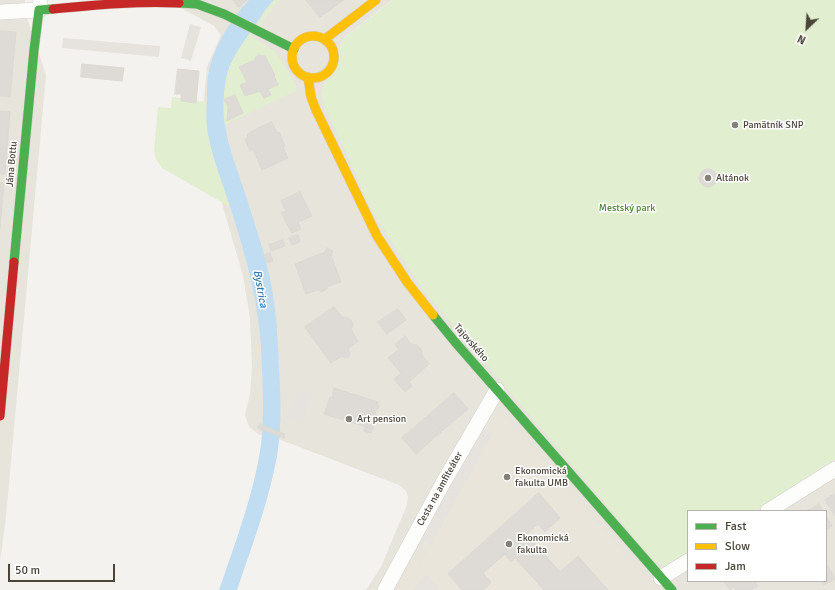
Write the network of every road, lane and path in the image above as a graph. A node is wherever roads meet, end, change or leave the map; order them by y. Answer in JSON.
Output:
{"nodes":[{"id":1,"x":376,"y":0,"type":"edge"},
{"id":2,"x":197,"y":2,"type":"edge"},
{"id":3,"x":40,"y":5,"type":"edge"},
{"id":4,"x":0,"y":12,"type":"edge"},
{"id":5,"x":325,"y":39,"type":"junction"},
{"id":6,"x":294,"y":49,"type":"junction"},
{"id":7,"x":308,"y":77,"type":"junction"},
{"id":8,"x":2,"y":377,"type":"edge"},
{"id":9,"x":497,"y":390,"type":"junction"},
{"id":10,"x":0,"y":416,"type":"edge"},
{"id":11,"x":835,"y":469,"type":"edge"},
{"id":12,"x":770,"y":510,"type":"edge"},
{"id":13,"x":687,"y":562,"type":"edge"},
{"id":14,"x":661,"y":578,"type":"junction"},
{"id":15,"x":386,"y":590,"type":"edge"},
{"id":16,"x":672,"y":590,"type":"edge"}],
"edges":[{"from":1,"to":5,"type":"street"},
{"from":2,"to":3,"type":"street"},
{"from":2,"to":6,"type":"street"},
{"from":3,"to":4,"type":"street"},
{"from":3,"to":8,"type":"street","name":"Jána Bottu"},
{"from":5,"to":6,"type":"street"},
{"from":5,"to":7,"type":"street"},
{"from":6,"to":7,"type":"street"},
{"from":7,"to":9,"type":"street","name":"Tajovského"},
{"from":8,"to":10,"type":"street","name":"Jána Bottu"},
{"from":9,"to":14,"type":"street","name":"Tajovského"},
{"from":9,"to":15,"type":"street","name":"Cesta na amfiteáter"},
{"from":11,"to":12,"type":"street"},
{"from":13,"to":14,"type":"street"},
{"from":14,"to":16,"type":"street","name":"Tajovského"}]}
